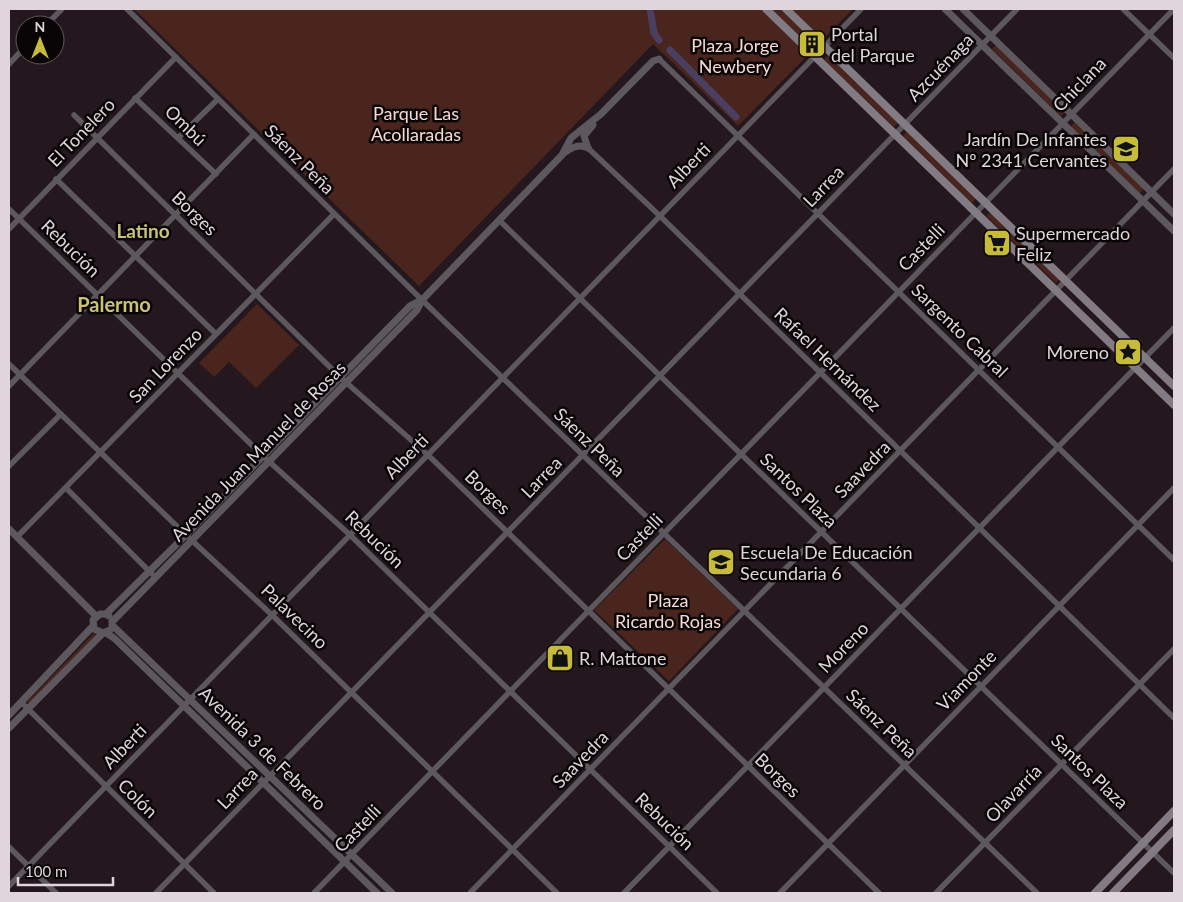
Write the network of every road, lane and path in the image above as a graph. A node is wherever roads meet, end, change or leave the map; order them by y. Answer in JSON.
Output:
{"nodes":[{"id":1,"x":127,"y":9,"type":"edge"},
{"id":2,"x":766,"y":9,"type":"edge"},
{"id":3,"x":786,"y":9,"type":"edge"},
{"id":4,"x":861,"y":9,"type":"edge"},
{"id":5,"x":945,"y":9,"type":"edge"},
{"id":6,"x":963,"y":9,"type":"edge"},
{"id":7,"x":1017,"y":9,"type":"edge"},
{"id":8,"x":1124,"y":9,"type":"edge"},
{"id":9,"x":1174,"y":9,"type":"edge"},
{"id":10,"x":1149,"y":34,"type":"junction"},
{"id":11,"x":991,"y":36,"type":"junction"},
{"id":12,"x":982,"y":45,"type":"junction"},
{"id":13,"x":825,"y":46,"type":"junction"},
{"id":14,"x":815,"y":56,"type":"junction"},
{"id":15,"x":176,"y":57,"type":"junction"},
{"id":16,"x":1174,"y":58,"type":"edge"},
{"id":17,"x":659,"y":60,"type":"joint"},
{"id":18,"x":135,"y":98,"type":"junction"},
{"id":19,"x":218,"y":99,"type":"junction"},
{"id":20,"x":601,"y":114,"type":"junction"},
{"id":21,"x":1071,"y":114,"type":"junction"},
{"id":22,"x":74,"y":116,"type":"dead end"},
{"id":23,"x":1063,"y":123,"type":"junction"},
{"id":24,"x":905,"y":124,"type":"junction"},
{"id":25,"x":254,"y":134,"type":"junction"},
{"id":26,"x":895,"y":134,"type":"junction"},
{"id":27,"x":738,"y":136,"type":"junction"},
{"id":28,"x":96,"y":138,"type":"junction"},
{"id":29,"x":178,"y":138,"type":"junction"},
{"id":30,"x":588,"y":148,"type":"junction"},
{"id":31,"x":562,"y":155,"type":"junction"},
{"id":32,"x":1174,"y":169,"type":"edge"},
{"id":33,"x":216,"y":174,"type":"junction"},
{"id":34,"x":56,"y":179,"type":"junction"},
{"id":35,"x":1152,"y":192,"type":"junction"},
{"id":36,"x":1143,"y":201,"type":"junction"},
{"id":37,"x":986,"y":202,"type":"junction"},
{"id":38,"x":9,"y":209,"type":"edge"},
{"id":39,"x":976,"y":212,"type":"junction"},
{"id":40,"x":818,"y":213,"type":"junction"},
{"id":41,"x":334,"y":214,"type":"junction"},
{"id":42,"x":1174,"y":214,"type":"edge"},
{"id":43,"x":176,"y":216,"type":"junction"},
{"id":44,"x":660,"y":216,"type":"junction"},
{"id":45,"x":18,"y":218,"type":"junction"},
{"id":46,"x":499,"y":220,"type":"junction"},
{"id":47,"x":9,"y":229,"type":"edge"},
{"id":48,"x":1174,"y":231,"type":"edge"},
{"id":49,"x":136,"y":255,"type":"junction"},
{"id":50,"x":1066,"y":280,"type":"junction"},
{"id":51,"x":1056,"y":290,"type":"junction"},
{"id":52,"x":899,"y":292,"type":"junction"},
{"id":53,"x":256,"y":294,"type":"junction"},
{"id":54,"x":740,"y":294,"type":"junction"},
{"id":55,"x":98,"y":295,"type":"junction"},
{"id":56,"x":579,"y":299,"type":"junction"},
{"id":57,"x":422,"y":300,"type":"junction"},
{"id":58,"x":1174,"y":328,"type":"edge"},
{"id":59,"x":216,"y":334,"type":"junction"},
{"id":60,"x":1145,"y":358,"type":"junction"},
{"id":61,"x":9,"y":364,"type":"edge"},
{"id":62,"x":1136,"y":367,"type":"junction"},
{"id":63,"x":979,"y":370,"type":"junction"},
{"id":64,"x":178,"y":373,"type":"junction"},
{"id":65,"x":820,"y":373,"type":"junction"},
{"id":66,"x":20,"y":374,"type":"junction"},
{"id":67,"x":340,"y":376,"type":"junction"},
{"id":68,"x":659,"y":376,"type":"junction"},
{"id":69,"x":502,"y":378,"type":"junction"},
{"id":70,"x":346,"y":382,"type":"junction"},
{"id":71,"x":9,"y":386,"type":"edge"},
{"id":72,"x":1174,"y":386,"type":"edge"},
{"id":73,"x":1174,"y":405,"type":"edge"},
{"id":74,"x":61,"y":414,"type":"junction"},
{"id":75,"x":302,"y":416,"type":"junction"},
{"id":76,"x":307,"y":422,"type":"junction"},
{"id":77,"x":1058,"y":447,"type":"junction"},
{"id":78,"x":900,"y":451,"type":"junction"},
{"id":79,"x":100,"y":452,"type":"junction"},
{"id":80,"x":740,"y":454,"type":"junction"},
{"id":81,"x":428,"y":455,"type":"junction"},
{"id":82,"x":582,"y":455,"type":"junction"},
{"id":83,"x":266,"y":458,"type":"junction"},
{"id":84,"x":9,"y":466,"type":"edge"},
{"id":85,"x":66,"y":488,"type":"junction"},
{"id":86,"x":1174,"y":488,"type":"edge"},
{"id":87,"x":1138,"y":525,"type":"junction"},
{"id":88,"x":980,"y":528,"type":"junction"},
{"id":89,"x":9,"y":529,"type":"edge"},
{"id":90,"x":821,"y":532,"type":"junction"},
{"id":91,"x":508,"y":533,"type":"junction"},
{"id":92,"x":664,"y":533,"type":"junction"},
{"id":93,"x":350,"y":535,"type":"junction"},
{"id":94,"x":17,"y":537,"type":"junction"},
{"id":95,"x":189,"y":538,"type":"junction"},
{"id":96,"x":1174,"y":560,"type":"edge"},
{"id":97,"x":152,"y":574,"type":"junction"},
{"id":98,"x":1059,"y":606,"type":"junction"},
{"id":99,"x":901,"y":609,"type":"junction"},
{"id":100,"x":588,"y":611,"type":"junction"},
{"id":101,"x":744,"y":611,"type":"junction"},
{"id":102,"x":430,"y":612,"type":"junction"},
{"id":103,"x":106,"y":614,"type":"junction"},
{"id":104,"x":272,"y":615,"type":"junction"},
{"id":105,"x":96,"y":616,"type":"junction"},
{"id":106,"x":112,"y":623,"type":"junction"},
{"id":107,"x":93,"y":626,"type":"junction"},
{"id":108,"x":105,"y":633,"type":"junction"},
{"id":109,"x":1174,"y":650,"type":"edge"},
{"id":110,"x":1140,"y":684,"type":"junction"},
{"id":111,"x":981,"y":686,"type":"junction"},
{"id":112,"x":824,"y":688,"type":"junction"},
{"id":113,"x":669,"y":689,"type":"junction"},
{"id":114,"x":510,"y":691,"type":"junction"},
{"id":115,"x":352,"y":692,"type":"junction"},
{"id":116,"x":191,"y":699,"type":"junction"},
{"id":117,"x":20,"y":702,"type":"junction"},
{"id":118,"x":184,"y":705,"type":"junction"},
{"id":119,"x":27,"y":710,"type":"junction"},
{"id":120,"x":9,"y":715,"type":"edge"},
{"id":121,"x":1174,"y":718,"type":"edge"},
{"id":122,"x":9,"y":728,"type":"edge"},
{"id":123,"x":1062,"y":764,"type":"junction"},
{"id":124,"x":904,"y":765,"type":"junction"},
{"id":125,"x":748,"y":766,"type":"junction"},
{"id":126,"x":590,"y":770,"type":"junction"},
{"id":127,"x":432,"y":771,"type":"junction"},
{"id":128,"x":270,"y":776,"type":"junction"},
{"id":129,"x":264,"y":783,"type":"junction"},
{"id":130,"x":105,"y":787,"type":"junction"},
{"id":131,"x":1174,"y":811,"type":"edge"},
{"id":132,"x":1174,"y":830,"type":"edge"},
{"id":133,"x":985,"y":843,"type":"junction"},
{"id":134,"x":1143,"y":843,"type":"junction"},
{"id":135,"x":828,"y":844,"type":"junction"},
{"id":136,"x":9,"y":847,"type":"edge"},
{"id":137,"x":669,"y":847,"type":"junction"},
{"id":138,"x":512,"y":850,"type":"junction"},
{"id":139,"x":1153,"y":852,"type":"junction"},
{"id":140,"x":352,"y":855,"type":"junction"},
{"id":141,"x":345,"y":862,"type":"junction"},
{"id":142,"x":184,"y":864,"type":"junction"},
{"id":143,"x":28,"y":866,"type":"junction"},
{"id":144,"x":1174,"y":873,"type":"edge"},
{"id":145,"x":9,"y":886,"type":"edge"},
{"id":146,"x":56,"y":893,"type":"edge"},
{"id":147,"x":156,"y":893,"type":"edge"},
{"id":148,"x":214,"y":893,"type":"edge"},
{"id":149,"x":314,"y":893,"type":"edge"},
{"id":150,"x":377,"y":893,"type":"edge"},
{"id":151,"x":392,"y":893,"type":"edge"},
{"id":152,"x":470,"y":893,"type":"edge"},
{"id":153,"x":557,"y":893,"type":"edge"},
{"id":154,"x":624,"y":893,"type":"edge"},
{"id":155,"x":717,"y":893,"type":"edge"},
{"id":156,"x":780,"y":893,"type":"edge"},
{"id":157,"x":879,"y":893,"type":"edge"},
{"id":158,"x":936,"y":893,"type":"edge"},
{"id":159,"x":1037,"y":893,"type":"edge"},
{"id":160,"x":1095,"y":893,"type":"edge"},
{"id":161,"x":1113,"y":893,"type":"edge"}],
"edges":[{"from":1,"to":15,"type":"street","name":"Sáenz Peña"},
{"from":2,"to":14,"type":"main road"},
{"from":3,"to":13,"type":"main road"},
{"from":4,"to":13,"type":"street","name":"Alberti"},
{"from":5,"to":12,"type":"street"},
{"from":6,"to":11,"type":"street"},
{"from":7,"to":11,"type":"street","name":"Azcuénaga"},
{"from":8,"to":10,"type":"street"},
{"from":9,"to":10,"type":"street","name":"Chiclana"},
{"from":10,"to":16,"type":"street"},
{"from":10,"to":21,"type":"street","name":"Chiclana"},
{"from":11,"to":12,"type":"street","name":"Azcuénaga"},
{"from":11,"to":21,"type":"street"},
{"from":12,"to":23,"type":"street"},
{"from":12,"to":24,"type":"street","name":"Azcuénaga"},
{"from":13,"to":14,"type":"street","name":"Alberti"},
{"from":13,"to":24,"type":"main road"},
{"from":14,"to":26,"type":"main road"},
{"from":14,"to":27,"type":"street","name":"Alberti"},
{"from":15,"to":18,"type":"street","name":"El Tonelero"},
{"from":15,"to":19,"type":"street","name":"Sáenz Peña"},
{"from":17,"to":20,"type":"street","name":"Avenida Juan Manuel de Rosas"},
{"from":17,"to":27,"type":"street","name":"Sargento Cabral"},
{"from":18,"to":28,"type":"street","name":"El Tonelero"},
{"from":18,"to":29,"type":"street","name":"Ombú"},
{"from":19,"to":25,"type":"street","name":"Sáenz Peña"},
{"from":19,"to":29,"type":"street"},
{"from":20,"to":30,"type":"street"},
{"from":20,"to":31,"type":"street","name":"Avenida Juan Manuel de Rosas"},
{"from":21,"to":23,"type":"street","name":"Chiclana"},
{"from":21,"to":35,"type":"street"},
{"from":22,"to":28,"type":"street","name":"Borges"},
{"from":23,"to":36,"type":"street"},
{"from":23,"to":37,"type":"street","name":"Chiclana"},
{"from":24,"to":26,"type":"street","name":"Larrea"},
{"from":24,"to":37,"type":"main road"},
{"from":25,"to":33,"type":"street"},
{"from":25,"to":41,"type":"street","name":"Sáenz Peña"},
{"from":26,"to":39,"type":"main road"},
{"from":26,"to":40,"type":"street","name":"Larrea"},
{"from":27,"to":40,"type":"street","name":"Sargento Cabral"},
{"from":27,"to":44,"type":"street","name":"Alberti"},
{"from":28,"to":34,"type":"street","name":"El Tonelero"},
{"from":28,"to":43,"type":"street","name":"Borges"},
{"from":29,"to":33,"type":"street","name":"Ombú"},
{"from":30,"to":31,"type":"street"},
{"from":30,"to":44,"type":"street","name":"Rafael Hernández"},
{"from":31,"to":46,"type":"street","name":"Avenida Juan Manuel de Rosas"},
{"from":32,"to":35,"type":"street","name":"Saavedra"},
{"from":33,"to":43,"type":"street"},
{"from":34,"to":45,"type":"street","name":"El Tonelero"},
{"from":34,"to":49,"type":"street"},
{"from":35,"to":36,"type":"street","name":"Saavedra"},
{"from":35,"to":42,"type":"street"},
{"from":36,"to":48,"type":"street"},
{"from":36,"to":50,"type":"street","name":"Saavedra"},
{"from":37,"to":39,"type":"street","name":"Castelli"},
{"from":37,"to":50,"type":"main road"},
{"from":38,"to":45,"type":"street","name":"Rebución"},
{"from":39,"to":51,"type":"main road"},
{"from":39,"to":52,"type":"street","name":"Castelli"},
{"from":40,"to":52,"type":"street","name":"Sargento Cabral"},
{"from":40,"to":54,"type":"street","name":"Larrea"},
{"from":41,"to":53,"type":"street","name":"San Lorenzo"},
{"from":41,"to":57,"type":"street","name":"Sáenz Peña"},
{"from":43,"to":49,"type":"street"},
{"from":43,"to":53,"type":"street","name":"Borges"},
{"from":44,"to":54,"type":"street","name":"Rafael Hernández"},
{"from":44,"to":56,"type":"street","name":"Alberti"},
{"from":45,"to":47,"type":"street","name":"El Tonelero"},
{"from":45,"to":55,"type":"street","name":"Rebución"},
{"from":46,"to":56,"type":"street","name":"Santos Plaza"},
{"from":46,"to":57,"type":"street","name":"Avenida Juan Manuel de Rosas"},
{"from":49,"to":55,"type":"street"},
{"from":49,"to":59,"type":"street"},
{"from":50,"to":51,"type":"street","name":"Saavedra"},
{"from":50,"to":60,"type":"main road"},
{"from":51,"to":62,"type":"main road"},
{"from":51,"to":63,"type":"street","name":"Saavedra"},
{"from":52,"to":63,"type":"street","name":"Sargento Cabral"},
{"from":52,"to":65,"type":"street","name":"Castelli"},
{"from":53,"to":59,"type":"street","name":"San Lorenzo"},
{"from":53,"to":67,"type":"street","name":"Borges"},
{"from":54,"to":65,"type":"street","name":"Rafael Hernández"},
{"from":54,"to":68,"type":"street","name":"Larrea"},
{"from":55,"to":64,"type":"street","name":"Rebución"},
{"from":55,"to":66,"type":"street"},
{"from":56,"to":68,"type":"street","name":"Santos Plaza"},
{"from":56,"to":69,"type":"street","name":"Alberti"},
{"from":57,"to":67,"type":"street","name":"Avenida Juan Manuel de Rosas"},
{"from":57,"to":69,"type":"street","name":"Sáenz Peña"},
{"from":57,"to":70,"type":"street","name":"Avenida Juan Manuel de Rosas"},
{"from":58,"to":60,"type":"street","name":"Moreno"},
{"from":59,"to":64,"type":"street","name":"San Lorenzo"},
{"from":60,"to":62,"type":"street","name":"Moreno"},
{"from":60,"to":72,"type":"main road"},
{"from":61,"to":66,"type":"street","name":"Palavecino"},
{"from":62,"to":73,"type":"main road"},
{"from":62,"to":77,"type":"street","name":"Moreno"},
{"from":63,"to":77,"type":"street","name":"Sargento Cabral"},
{"from":63,"to":78,"type":"street","name":"Saavedra"},
{"from":64,"to":79,"type":"street","name":"San Lorenzo"},
{"from":64,"to":83,"type":"street","name":"Rebución"},
{"from":65,"to":78,"type":"street","name":"Rafael Hernández"},
{"from":65,"to":80,"type":"street","name":"Castelli"},
{"from":66,"to":71,"type":"street"},
{"from":66,"to":74,"type":"street","name":"Palavecino"},
{"from":67,"to":70,"type":"street","name":"Borges"},
{"from":67,"to":75,"type":"street","name":"Avenida Juan Manuel de Rosas"},
{"from":68,"to":80,"type":"street","name":"Santos Plaza"},
{"from":68,"to":82,"type":"street","name":"Larrea"},
{"from":69,"to":81,"type":"street","name":"Alberti"},
{"from":69,"to":82,"type":"street","name":"Sáenz Peña"},
{"from":70,"to":76,"type":"street","name":"Avenida Juan Manuel de Rosas"},
{"from":70,"to":81,"type":"street","name":"Borges"},
{"from":74,"to":79,"type":"street","name":"Palavecino"},
{"from":74,"to":84,"type":"street"},
{"from":75,"to":76,"type":"street"},
{"from":75,"to":83,"type":"street","name":"Avenida Juan Manuel de Rosas"},
{"from":76,"to":83,"type":"street","name":"Avenida Juan Manuel de Rosas"},
{"from":77,"to":87,"type":"street","name":"Sargento Cabral"},
{"from":77,"to":88,"type":"street","name":"Moreno"},
{"from":78,"to":88,"type":"street","name":"Rafael Hernández"},
{"from":78,"to":90,"type":"street","name":"Saavedra"},
{"from":79,"to":85,"type":"street","name":"San Lorenzo"},
{"from":79,"to":95,"type":"street","name":"Palavecino"},
{"from":80,"to":90,"type":"street","name":"Santos Plaza"},
{"from":80,"to":92,"type":"street","name":"Castelli"},
{"from":81,"to":91,"type":"street","name":"Borges"},
{"from":81,"to":93,"type":"street","name":"Alberti"},
{"from":82,"to":91,"type":"street","name":"Larrea"},
{"from":82,"to":92,"type":"street","name":"Sáenz Peña"},
{"from":83,"to":93,"type":"street","name":"Rebución"},
{"from":83,"to":95,"type":"street","name":"Avenida Juan Manuel de Rosas"},
{"from":85,"to":94,"type":"street","name":"San Lorenzo"},
{"from":85,"to":97,"type":"street"},
{"from":86,"to":87,"type":"street","name":"Viamonte"},
{"from":87,"to":96,"type":"street","name":"Sargento Cabral"},
{"from":87,"to":98,"type":"street","name":"Viamonte"},
{"from":88,"to":98,"type":"street","name":"Rafael Hernández"},
{"from":88,"to":99,"type":"street","name":"Moreno"},
{"from":89,"to":94,"type":"street"},
{"from":90,"to":99,"type":"street","name":"Santos Plaza"},
{"from":90,"to":101,"type":"street","name":"Saavedra"},
{"from":91,"to":100,"type":"street","name":"Borges"},
{"from":91,"to":102,"type":"street","name":"Larrea"},
{"from":92,"to":100,"type":"street","name":"Castelli"},
{"from":92,"to":101,"type":"street","name":"Sáenz Peña"},
{"from":93,"to":102,"type":"street","name":"Rebución"},
{"from":93,"to":104,"type":"street","name":"Alberti"},
{"from":94,"to":105,"type":"street"},
{"from":95,"to":97,"type":"street","name":"Avenida Juan Manuel de Rosas"},
{"from":95,"to":104,"type":"street","name":"Palavecino"},
{"from":97,"to":103,"type":"street","name":"Avenida Juan Manuel de Rosas"},
{"from":97,"to":106,"type":"street","name":"Avenida Juan Manuel de Rosas"},
{"from":98,"to":110,"type":"street","name":"Rafael Hernández"},
{"from":98,"to":111,"type":"street","name":"Viamonte"},
{"from":99,"to":111,"type":"street","name":"Santos Plaza"},
{"from":99,"to":112,"type":"street","name":"Moreno"},
{"from":100,"to":113,"type":"street","name":"Borges"},
{"from":100,"to":114,"type":"street","name":"Castelli"},
{"from":101,"to":112,"type":"street","name":"Sáenz Peña"},
{"from":101,"to":113,"type":"street","name":"Saavedra"},
{"from":102,"to":114,"type":"street","name":"Rebución"},
{"from":102,"to":115,"type":"street","name":"Larrea"},
{"from":103,"to":105,"type":"street"},
{"from":103,"to":106,"type":"street"},
{"from":104,"to":115,"type":"street","name":"Palavecino"},
{"from":104,"to":116,"type":"street","name":"Alberti"},
{"from":105,"to":107,"type":"street"},
{"from":106,"to":108,"type":"street"},
{"from":106,"to":116,"type":"street","name":"Avenida 3 de Febrero"},
{"from":107,"to":108,"type":"street"},
{"from":107,"to":117,"type":"street"},
{"from":108,"to":118,"type":"street","name":"Avenida 3 de Febrero"},
{"from":108,"to":119,"type":"street"},
{"from":109,"to":110,"type":"street","name":"Olavarría"},
{"from":110,"to":121,"type":"street","name":"Rafael Hernández"},
{"from":110,"to":123,"type":"street","name":"Olavarría"},
{"from":111,"to":123,"type":"street","name":"Santos Plaza"},
{"from":111,"to":124,"type":"street","name":"Viamonte"},
{"from":112,"to":124,"type":"street","name":"Sáenz Peña"},
{"from":112,"to":125,"type":"street","name":"Moreno"},
{"from":113,"to":125,"type":"street","name":"Borges"},
{"from":113,"to":126,"type":"street","name":"Saavedra"},
{"from":114,"to":126,"type":"street","name":"Rebución"},
{"from":114,"to":127,"type":"street","name":"Castelli"},
{"from":115,"to":127,"type":"street","name":"Palavecino"},
{"from":115,"to":128,"type":"street","name":"Larrea"},
{"from":116,"to":118,"type":"street","name":"Alberti"},
{"from":116,"to":128,"type":"street","name":"Avenida 3 de Febrero"},
{"from":117,"to":119,"type":"street","name":"Colón"},
{"from":117,"to":120,"type":"street"},
{"from":118,"to":129,"type":"street","name":"Avenida 3 de Febrero"},
{"from":118,"to":130,"type":"street","name":"Alberti"},
{"from":119,"to":122,"type":"street"},
{"from":119,"to":130,"type":"street","name":"Colón"},
{"from":123,"to":133,"type":"street","name":"Olavarría"},
{"from":123,"to":134,"type":"street","name":"Santos Plaza"},
{"from":124,"to":133,"type":"street","name":"Sáenz Peña"},
{"from":124,"to":135,"type":"street","name":"Viamonte"},
{"from":125,"to":135,"type":"street","name":"Borges"},
{"from":125,"to":137,"type":"street","name":"Moreno"},
{"from":126,"to":137,"type":"street","name":"Rebución"},
{"from":126,"to":138,"type":"street","name":"Saavedra"},
{"from":127,"to":138,"type":"street","name":"Palavecino"},
{"from":127,"to":140,"type":"street","name":"Castelli"},
{"from":128,"to":129,"type":"street","name":"Larrea"},
{"from":128,"to":140,"type":"street","name":"Avenida 3 de Febrero"},
{"from":129,"to":141,"type":"street","name":"Avenida 3 de Febrero"},
{"from":129,"to":142,"type":"street","name":"Larrea"},
{"from":130,"to":142,"type":"street","name":"Colón"},
{"from":130,"to":143,"type":"street","name":"Alberti"},
{"from":131,"to":134,"type":"main road"},
{"from":132,"to":139,"type":"main road"},
{"from":133,"to":158,"type":"street","name":"Olavarría"},
{"from":133,"to":159,"type":"street","name":"Sáenz Peña"},
{"from":134,"to":139,"type":"street","name":"Santos Plaza"},
{"from":134,"to":160,"type":"main road"},
{"from":135,"to":156,"type":"street","name":"Viamonte"},
{"from":135,"to":157,"type":"street","name":"Borges"},
{"from":136,"to":143,"type":"street"},
{"from":137,"to":154,"type":"street","name":"Moreno"},
{"from":137,"to":155,"type":"street","name":"Rebución"},
{"from":138,"to":152,"type":"street","name":"Saavedra"},
{"from":138,"to":153,"type":"street","name":"Palavecino"},
{"from":139,"to":144,"type":"street","name":"Santos Plaza"},
{"from":139,"to":161,"type":"main road"},
{"from":140,"to":141,"type":"street","name":"Castelli"},
{"from":140,"to":151,"type":"street","name":"Avenida 3 de Febrero"},
{"from":141,"to":149,"type":"street","name":"Castelli"},
{"from":141,"to":150,"type":"street","name":"Avenida 3 de Febrero"},
{"from":142,"to":147,"type":"street","name":"Larrea"},
{"from":142,"to":148,"type":"street","name":"Colón"},
{"from":143,"to":145,"type":"street","name":"Alberti"},
{"from":143,"to":146,"type":"street"}]}
